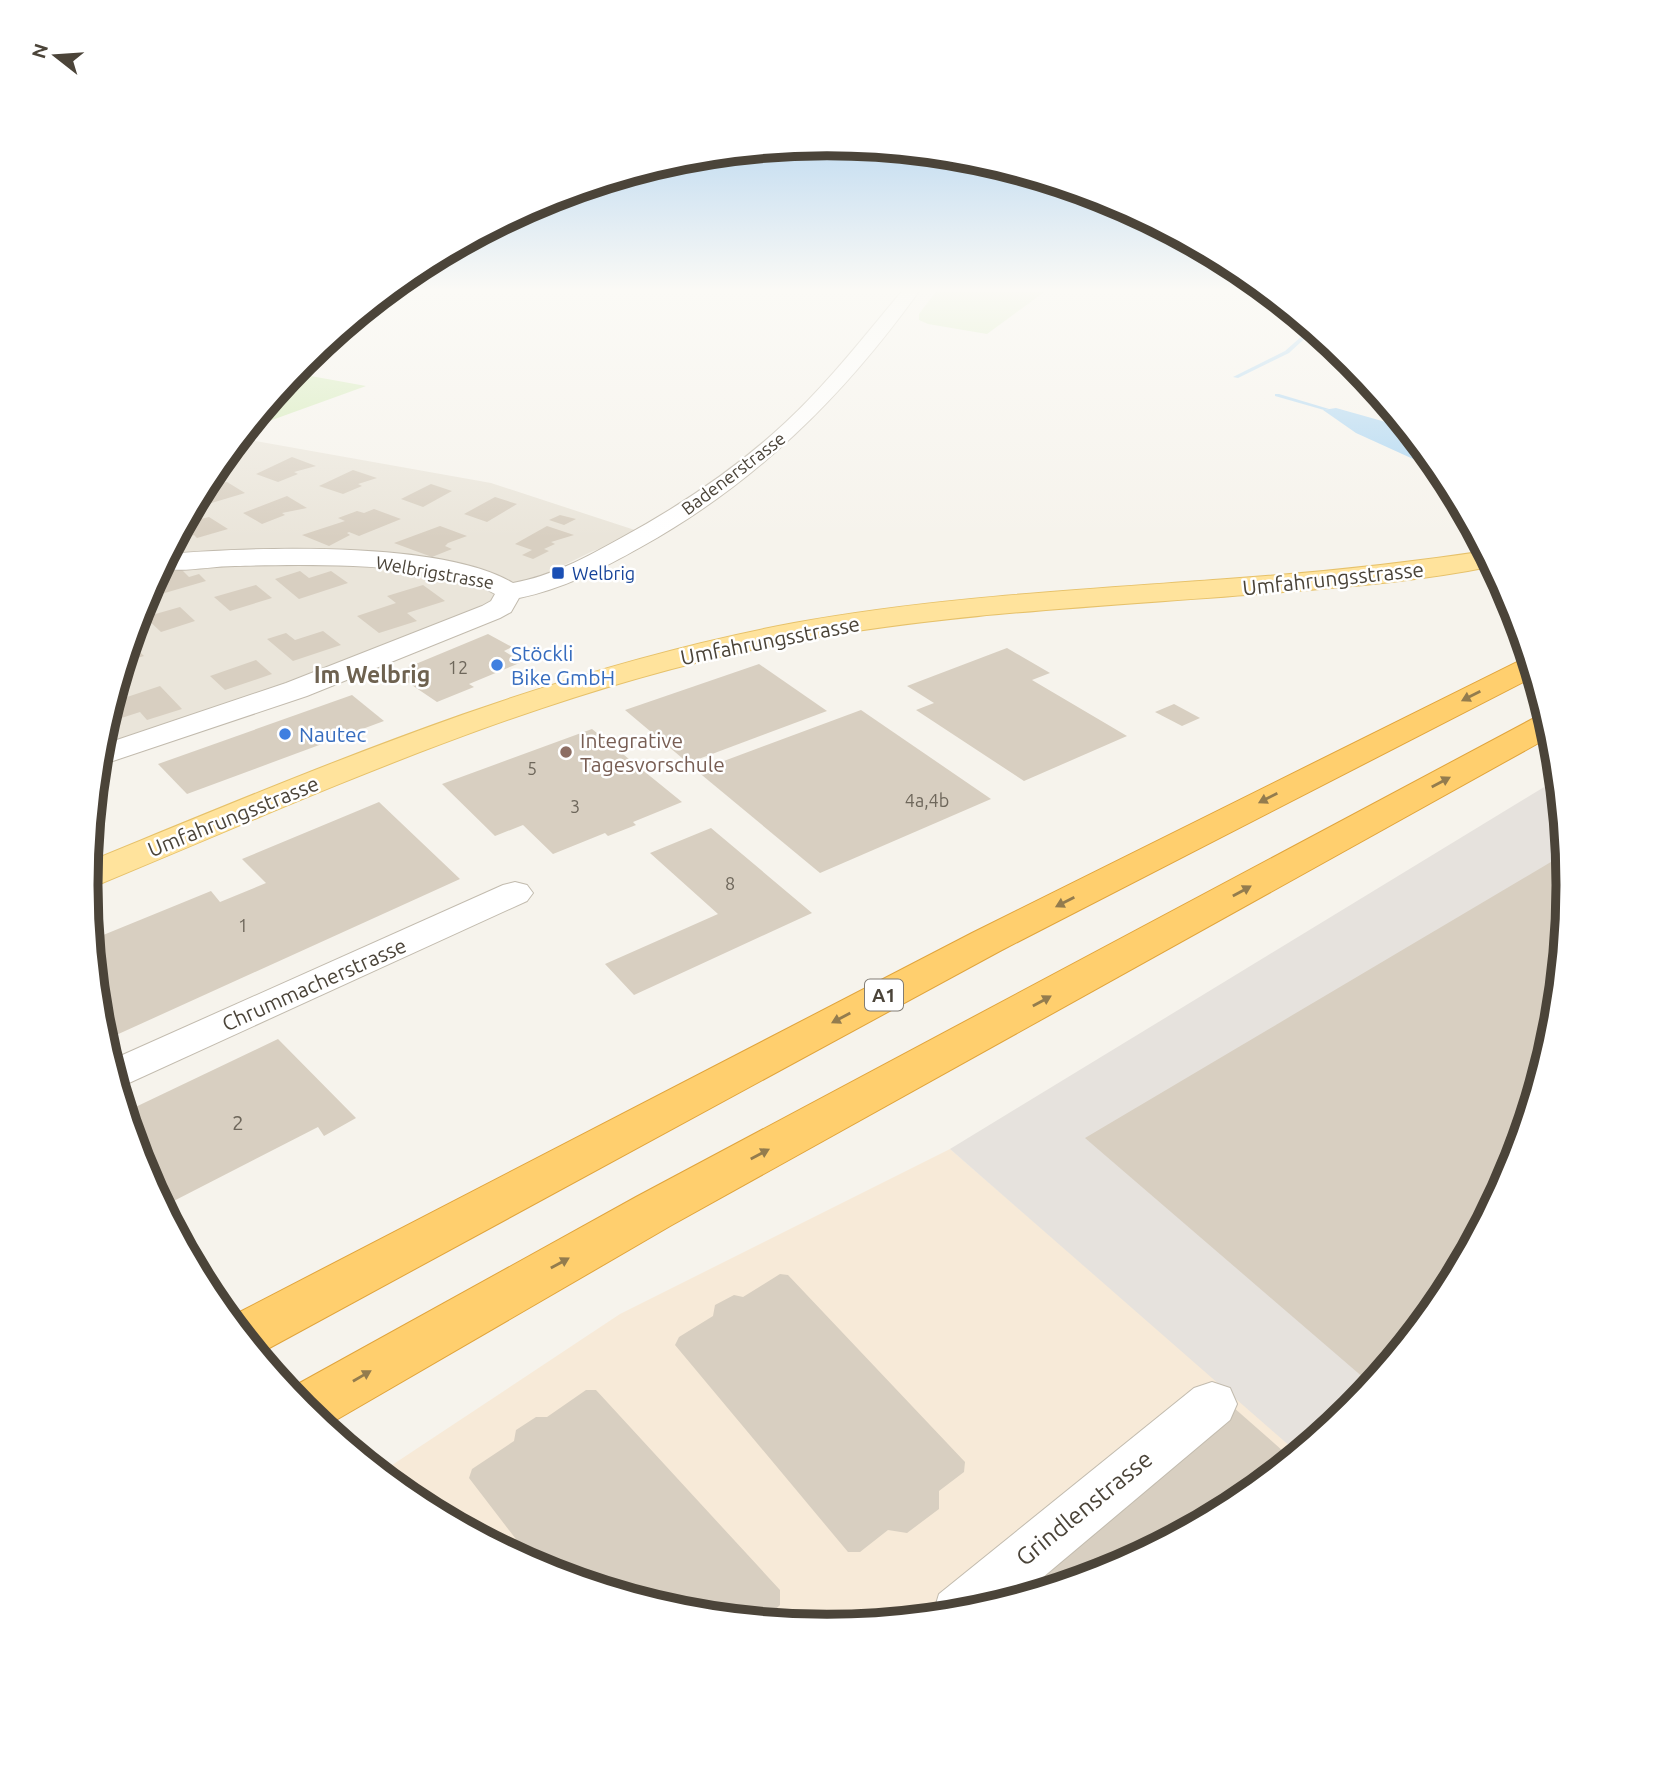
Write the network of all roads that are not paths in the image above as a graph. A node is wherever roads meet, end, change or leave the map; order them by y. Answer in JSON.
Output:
{"nodes":[{"id":1,"x":842,"y":373,"type":"edge"},
{"id":2,"x":1480,"y":560,"type":"edge"},
{"id":3,"x":174,"y":561,"type":"edge"},
{"id":4,"x":509,"y":592,"type":"junction"},
{"id":5,"x":1524,"y":669,"type":"edge"},
{"id":6,"x":1540,"y":729,"type":"edge"},
{"id":7,"x":110,"y":753,"type":"edge"},
{"id":8,"x":99,"y":871,"type":"edge"},
{"id":9,"x":514,"y":893,"type":"dead end"},
{"id":10,"x":122,"y":1071,"type":"edge"},
{"id":11,"x":251,"y":1332,"type":"edge"},
{"id":12,"x":315,"y":1403,"type":"edge"},
{"id":13,"x":1212,"y":1404,"type":"dead end"},
{"id":14,"x":974,"y":1600,"type":"edge"}],
"edges":[{"from":1,"to":4,"type":"street","name":"Badenerstrasse"},
{"from":2,"to":8,"type":"main road","name":"Umfahrungsstrasse"},
{"from":3,"to":4,"type":"street","name":"Welbrigstrasse"},
{"from":4,"to":7,"type":"street","name":"Welbrigstrasse"},
{"from":5,"to":11,"type":"highway","number":"A1","one_way":true},
{"from":12,"to":6,"type":"highway","one_way":true},
{"from":9,"to":10,"type":"street","name":"Chrummacherstrasse"},
{"from":13,"to":14,"type":"street","name":"Grindlenstrasse"}]}
